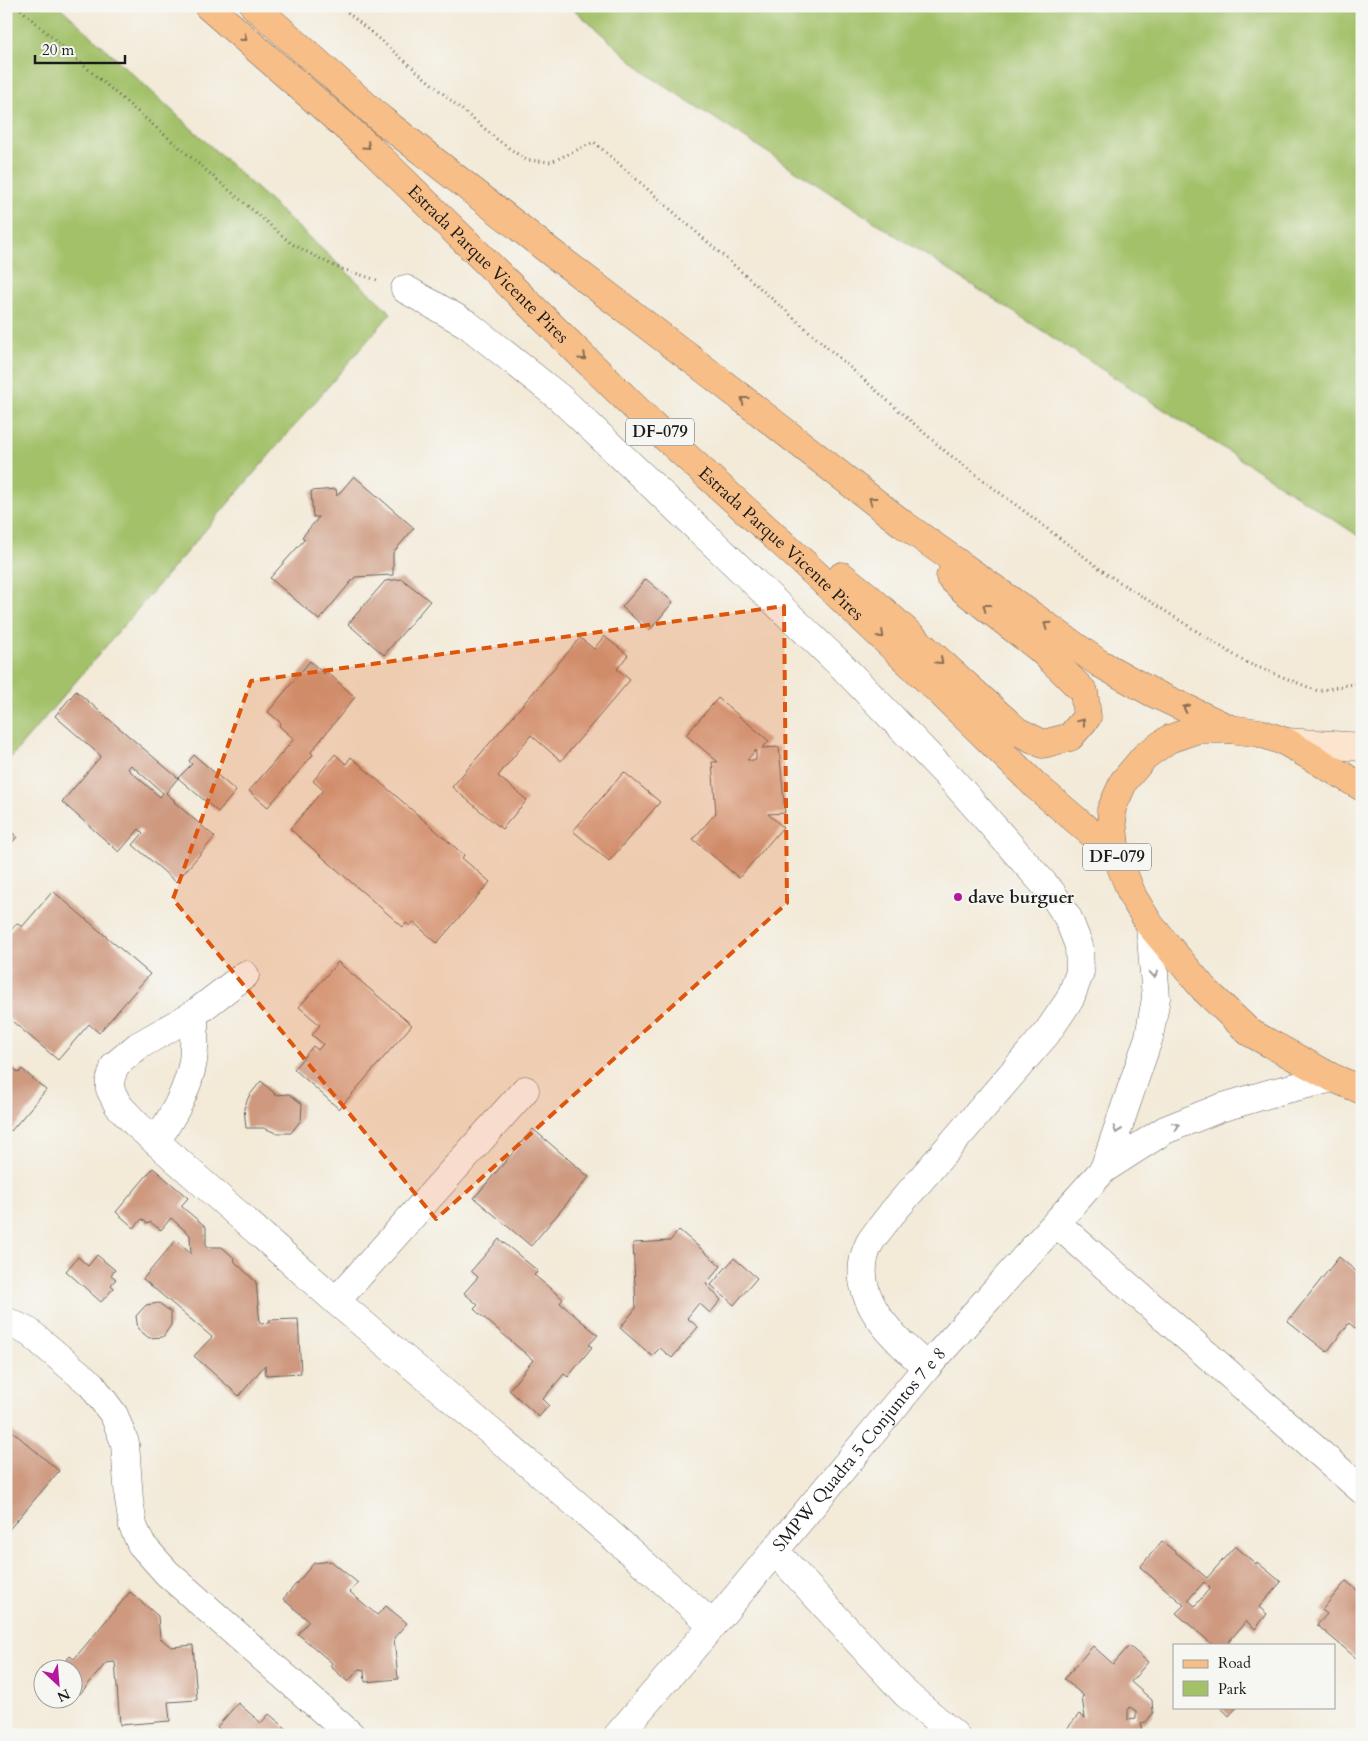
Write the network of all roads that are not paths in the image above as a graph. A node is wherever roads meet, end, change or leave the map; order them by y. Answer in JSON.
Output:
{"nodes":[{"id":1,"x":208,"y":6,"type":"edge"},
{"id":2,"x":254,"y":6,"type":"edge"},
{"id":3,"x":405,"y":289,"type":"road end"},
{"id":4,"x":903,"y":524,"type":"junction"},
{"id":5,"x":804,"y":563,"type":"junction"},
{"id":6,"x":1230,"y":729,"type":"junction"},
{"id":7,"x":1286,"y":742,"type":"junction"},
{"id":8,"x":1362,"y":746,"type":"edge"},
{"id":9,"x":1362,"y":787,"type":"edge"},
{"id":10,"x":1116,"y":854,"type":"junction"},
{"id":11,"x":1150,"y":925,"type":"junction"},
{"id":12,"x":245,"y":975,"type":"dead end"},
{"id":13,"x":194,"y":1014,"type":"junction"},
{"id":14,"x":1332,"y":1078,"type":"junction"},
{"id":15,"x":525,"y":1090,"type":"dead end"},
{"id":16,"x":1362,"y":1090,"type":"edge"},
{"id":17,"x":156,"y":1142,"type":"junction"},
{"id":18,"x":1104,"y":1169,"type":"junction"},
{"id":19,"x":1056,"y":1223,"type":"junction"},
{"id":20,"x":336,"y":1301,"type":"junction"},
{"id":21,"x":6,"y":1321,"type":"edge"},
{"id":22,"x":927,"y":1367,"type":"junction"},
{"id":23,"x":1362,"y":1490,"type":"edge"},
{"id":24,"x":775,"y":1551,"type":"junction"},
{"id":25,"x":713,"y":1625,"type":"junction"},
{"id":26,"x":351,"y":1735,"type":"edge"},
{"id":27,"x":618,"y":1735,"type":"edge"},
{"id":28,"x":955,"y":1735,"type":"edge"}],
"edges":[{"from":1,"to":5,"type":"main road","name":"Estrada Parque Vicente Pires","number":"DF-079","one_way":true},
{"from":4,"to":2,"type":"main road","name":"Estrada Parque Vicente Pires","number":"DF-079","one_way":true},
{"from":3,"to":22,"type":"street"},
{"from":5,"to":4,"type":"main road","one_way":true},
{"from":6,"to":4,"type":"main road","name":"Estrada Parque Vicente Pires","number":"DF-079","one_way":true},
{"from":5,"to":10,"type":"main road","name":"Estrada Parque Vicente Pires","number":"DF-079","one_way":true},
{"from":6,"to":7,"type":"main road","number":"DF-079"},
{"from":6,"to":10,"type":"main road","number":"DF-079"},
{"from":7,"to":8,"type":"main road"},
{"from":7,"to":9,"type":"main road","number":"DF-079"},
{"from":10,"to":11,"type":"main road","number":"DF-079"},
{"from":11,"to":14,"type":"main road","number":"DF-079"},
{"from":11,"to":18,"type":"street","name":"SMPW Quadra 5 Conjuntos 7 e 8","one_way":true},
{"from":12,"to":13,"type":"street"},
{"from":13,"to":17,"type":"street"},
{"from":13,"to":17,"type":"street"},
{"from":14,"to":16,"type":"main road","number":"DF-079"},
{"from":18,"to":14,"type":"street","name":"SMPW Quadra 5 Conjuntos 7 e 8","one_way":true},
{"from":15,"to":20,"type":"street"},
{"from":17,"to":20,"type":"street"},
{"from":18,"to":19,"type":"street","name":"SMPW Quadra 5 Conjuntos 7 e 8"},
{"from":19,"to":22,"type":"street","name":"SMPW Quadra 5 Conjuntos 7 e 8"},
{"from":19,"to":23,"type":"street"},
{"from":20,"to":25,"type":"street"},
{"from":21,"to":26,"type":"street"},
{"from":22,"to":24,"type":"street","name":"SMPW Quadra 5 Conjuntos 7 e 8"},
{"from":24,"to":25,"type":"street","name":"SMPW Quadra 5 Conjuntos 7 e 8"},
{"from":24,"to":28,"type":"street"},
{"from":25,"to":27,"type":"street","name":"SMPW Quadra 5 Conjuntos 7 e 8"}]}
